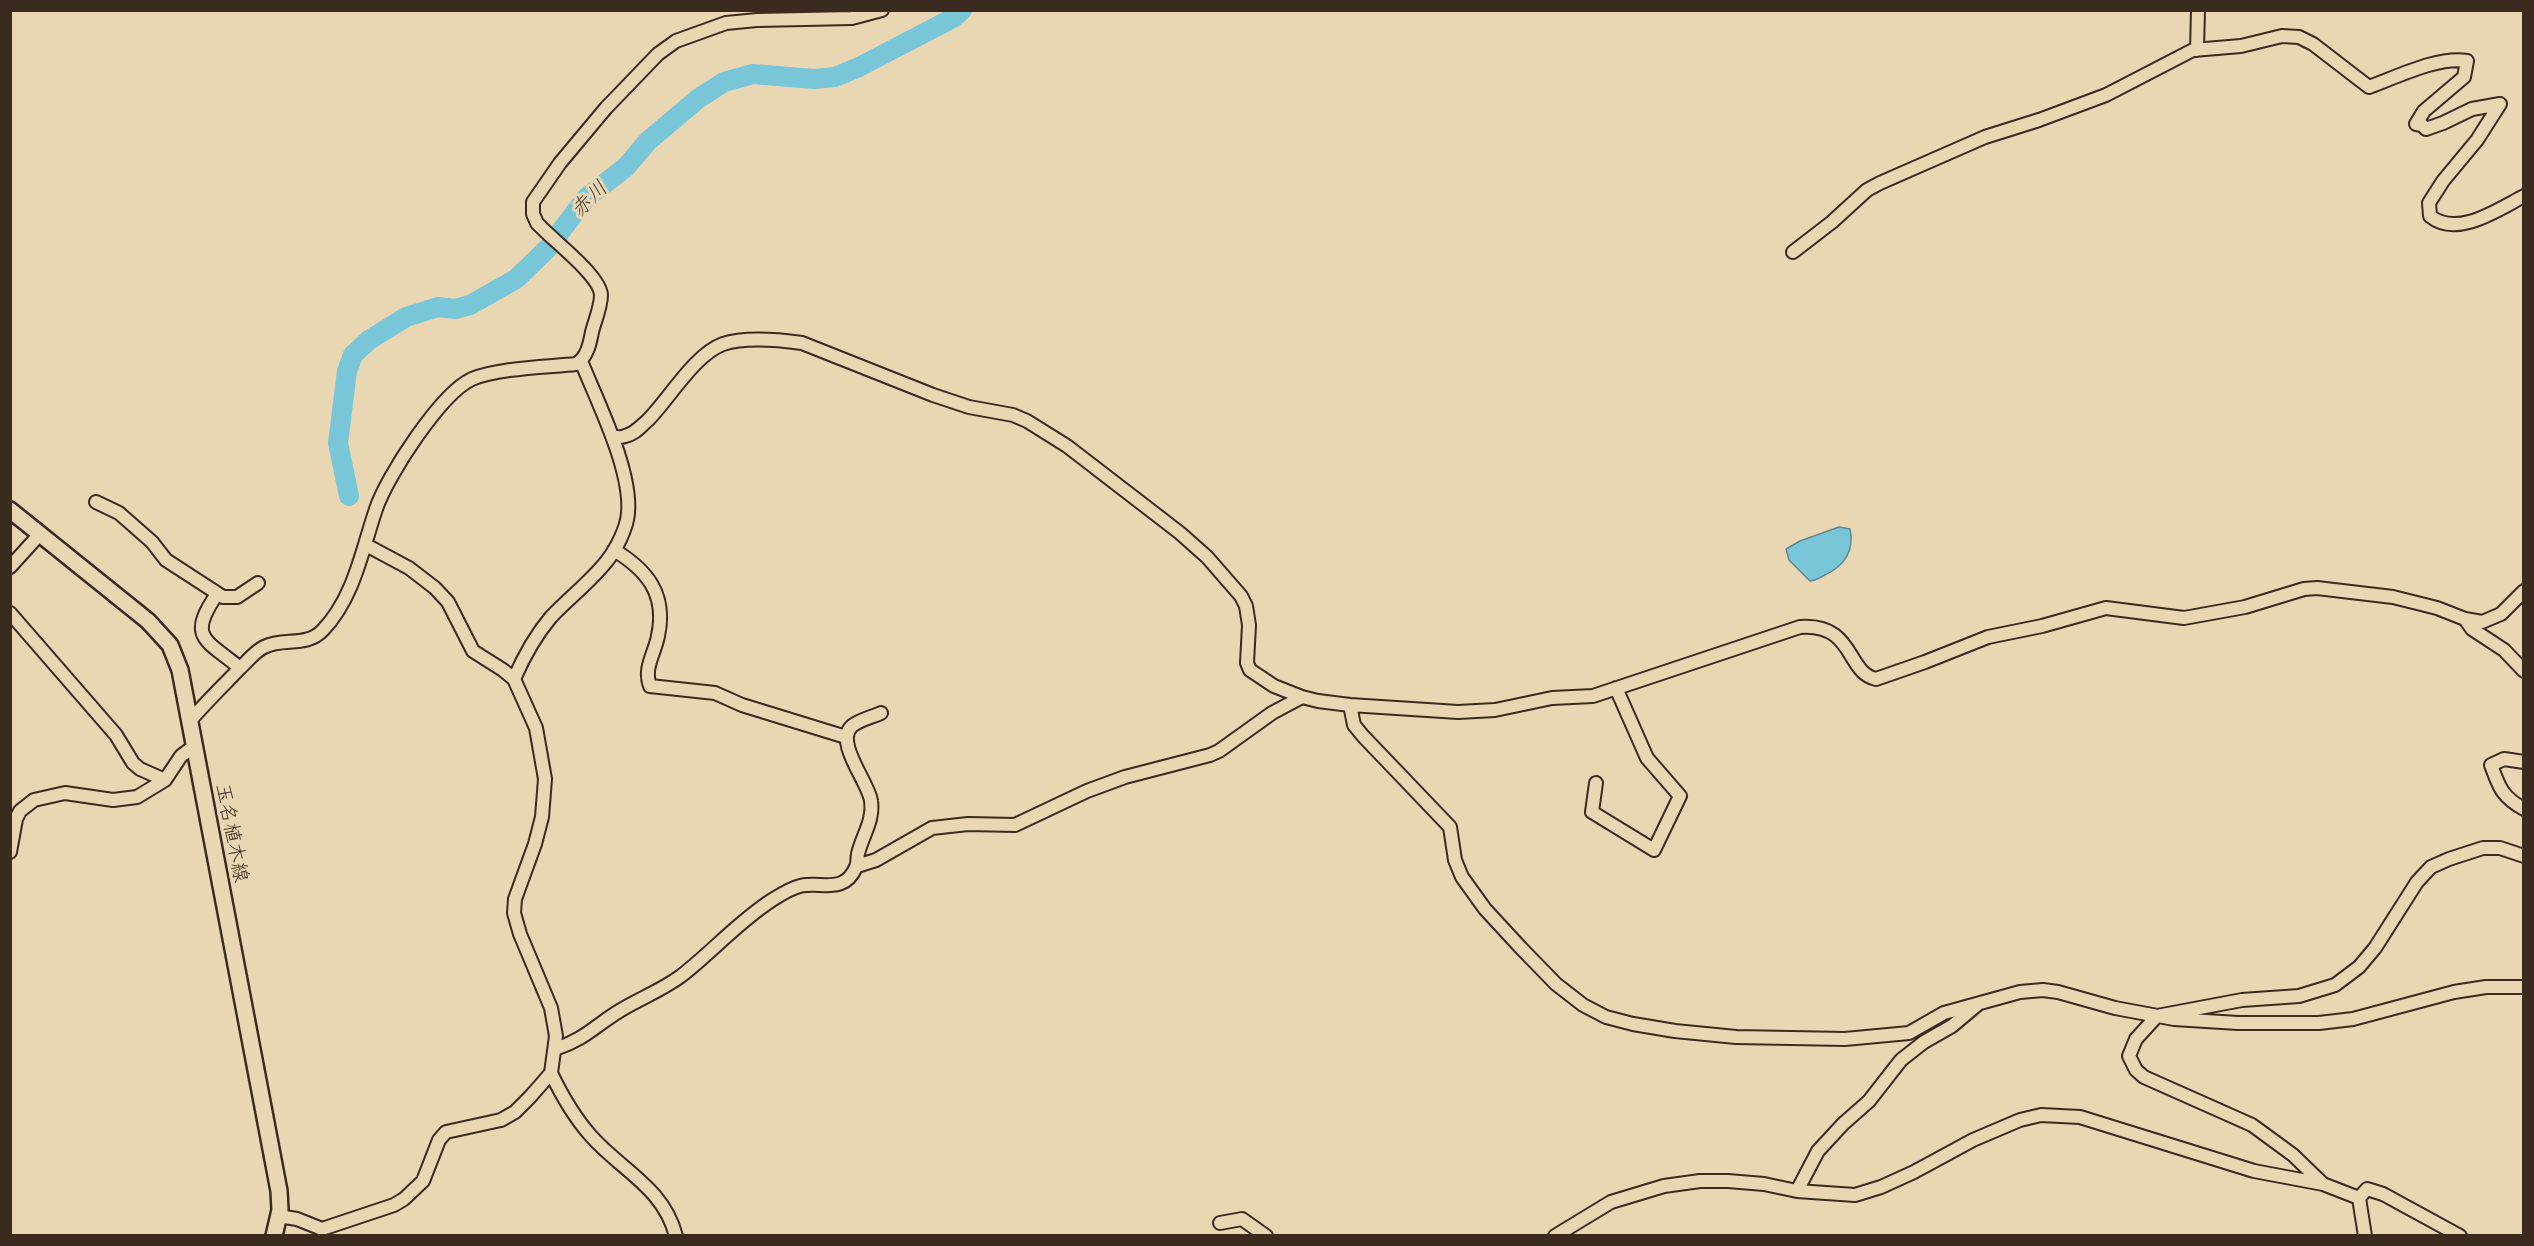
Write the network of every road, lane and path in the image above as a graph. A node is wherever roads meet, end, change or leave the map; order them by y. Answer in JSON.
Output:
{"nodes":[{"id":1,"x":882,"y":10,"type":"edge"},
{"id":2,"x":2199,"y":10,"type":"edge"},
{"id":3,"x":2197,"y":50,"type":"junction"},
{"id":4,"x":2523,"y":195,"type":"edge"},
{"id":5,"x":1793,"y":252,"type":"dead end"},
{"id":6,"x":581,"y":361,"type":"junction"},
{"id":7,"x":612,"y":436,"type":"junction"},
{"id":8,"x":96,"y":502,"type":"dead end"},
{"id":9,"x":10,"y":510,"type":"edge"},
{"id":10,"x":40,"y":534,"type":"junction"},
{"id":11,"x":366,"y":545,"type":"junction"},
{"id":12,"x":614,"y":550,"type":"junction"},
{"id":13,"x":10,"y":567,"type":"edge"},
{"id":14,"x":258,"y":583,"type":"dead end"},
{"id":15,"x":2523,"y":591,"type":"edge"},
{"id":16,"x":217,"y":594,"type":"junction"},
{"id":17,"x":10,"y":613,"type":"edge"},
{"id":18,"x":2465,"y":620,"type":"junction"},
{"id":19,"x":240,"y":668,"type":"junction"},
{"id":20,"x":2523,"y":671,"type":"edge"},
{"id":21,"x":514,"y":679,"type":"junction"},
{"id":22,"x":1616,"y":688,"type":"junction"},
{"id":23,"x":1302,"y":696,"type":"junction"},
{"id":24,"x":1350,"y":705,"type":"junction"},
{"id":25,"x":881,"y":713,"type":"dead end"},
{"id":26,"x":190,"y":721,"type":"junction"},
{"id":27,"x":846,"y":737,"type":"junction"},
{"id":28,"x":193,"y":747,"type":"junction"},
{"id":29,"x":2523,"y":762,"type":"edge"},
{"id":30,"x":165,"y":780,"type":"junction"},
{"id":31,"x":1596,"y":783,"type":"dead end"},
{"id":32,"x":2523,"y":809,"type":"edge"},
{"id":33,"x":10,"y":852,"type":"edge"},
{"id":34,"x":2523,"y":856,"type":"edge"},
{"id":35,"x":857,"y":866,"type":"junction"},
{"id":36,"x":2523,"y":987,"type":"edge"},
{"id":37,"x":1980,"y":1003,"type":"junction"},
{"id":38,"x":2157,"y":1016,"type":"junction"},
{"id":39,"x":555,"y":1049,"type":"junction"},
{"id":40,"x":551,"y":1073,"type":"junction"},
{"id":41,"x":2323,"y":1184,"type":"junction"},
{"id":42,"x":1797,"y":1191,"type":"junction"},
{"id":43,"x":2360,"y":1198,"type":"junction"},
{"id":44,"x":278,"y":1216,"type":"junction"},
{"id":45,"x":1220,"y":1223,"type":"dead end"},
{"id":46,"x":274,"y":1236,"type":"edge"},
{"id":47,"x":676,"y":1236,"type":"edge"},
{"id":48,"x":1266,"y":1236,"type":"edge"},
{"id":49,"x":1555,"y":1236,"type":"edge"},
{"id":50,"x":2365,"y":1236,"type":"edge"},
{"id":51,"x":2460,"y":1236,"type":"edge"}],
"edges":[{"from":1,"to":6,"type":"street"},
{"from":2,"to":3,"type":"street"},
{"from":3,"to":4,"type":"street"},
{"from":3,"to":5,"type":"street"},
{"from":6,"to":7,"type":"street"},
{"from":6,"to":11,"type":"street"},
{"from":7,"to":12,"type":"street"},
{"from":7,"to":23,"type":"street"},
{"from":8,"to":16,"type":"street"},
{"from":9,"to":10,"type":"main road","name":"玉名植木線"},
{"from":10,"to":13,"type":"street"},
{"from":10,"to":26,"type":"main road","name":"玉名植木線"},
{"from":11,"to":19,"type":"street"},
{"from":11,"to":21,"type":"street"},
{"from":12,"to":21,"type":"street"},
{"from":12,"to":27,"type":"street"},
{"from":14,"to":16,"type":"street"},
{"from":15,"to":18,"type":"street"},
{"from":16,"to":19,"type":"street"},
{"from":17,"to":30,"type":"street"},
{"from":18,"to":20,"type":"street"},
{"from":18,"to":22,"type":"street"},
{"from":19,"to":26,"type":"street"},
{"from":21,"to":39,"type":"street"},
{"from":22,"to":24,"type":"street"},
{"from":22,"to":31,"type":"street"},
{"from":23,"to":24,"type":"street"},
{"from":23,"to":35,"type":"street"},
{"from":24,"to":37,"type":"street"},
{"from":25,"to":27,"type":"street"},
{"from":26,"to":28,"type":"main road","name":"玉名植木線"},
{"from":27,"to":35,"type":"street"},
{"from":28,"to":30,"type":"street"},
{"from":28,"to":44,"type":"main road","name":"玉名植木線"},
{"from":29,"to":32,"type":"street"},
{"from":30,"to":33,"type":"street"},
{"from":34,"to":38,"type":"street"},
{"from":35,"to":39,"type":"street"},
{"from":36,"to":38,"type":"street"},
{"from":37,"to":38,"type":"street"},
{"from":37,"to":42,"type":"street"},
{"from":38,"to":41,"type":"street"},
{"from":39,"to":40,"type":"street"},
{"from":40,"to":44,"type":"street"},
{"from":40,"to":47,"type":"street"},
{"from":41,"to":42,"type":"street"},
{"from":41,"to":43,"type":"street"},
{"from":42,"to":49,"type":"street"},
{"from":43,"to":50,"type":"street"},
{"from":43,"to":51,"type":"street"},
{"from":44,"to":46,"type":"main road","name":"玉名植木線"},
{"from":45,"to":48,"type":"street"}]}
